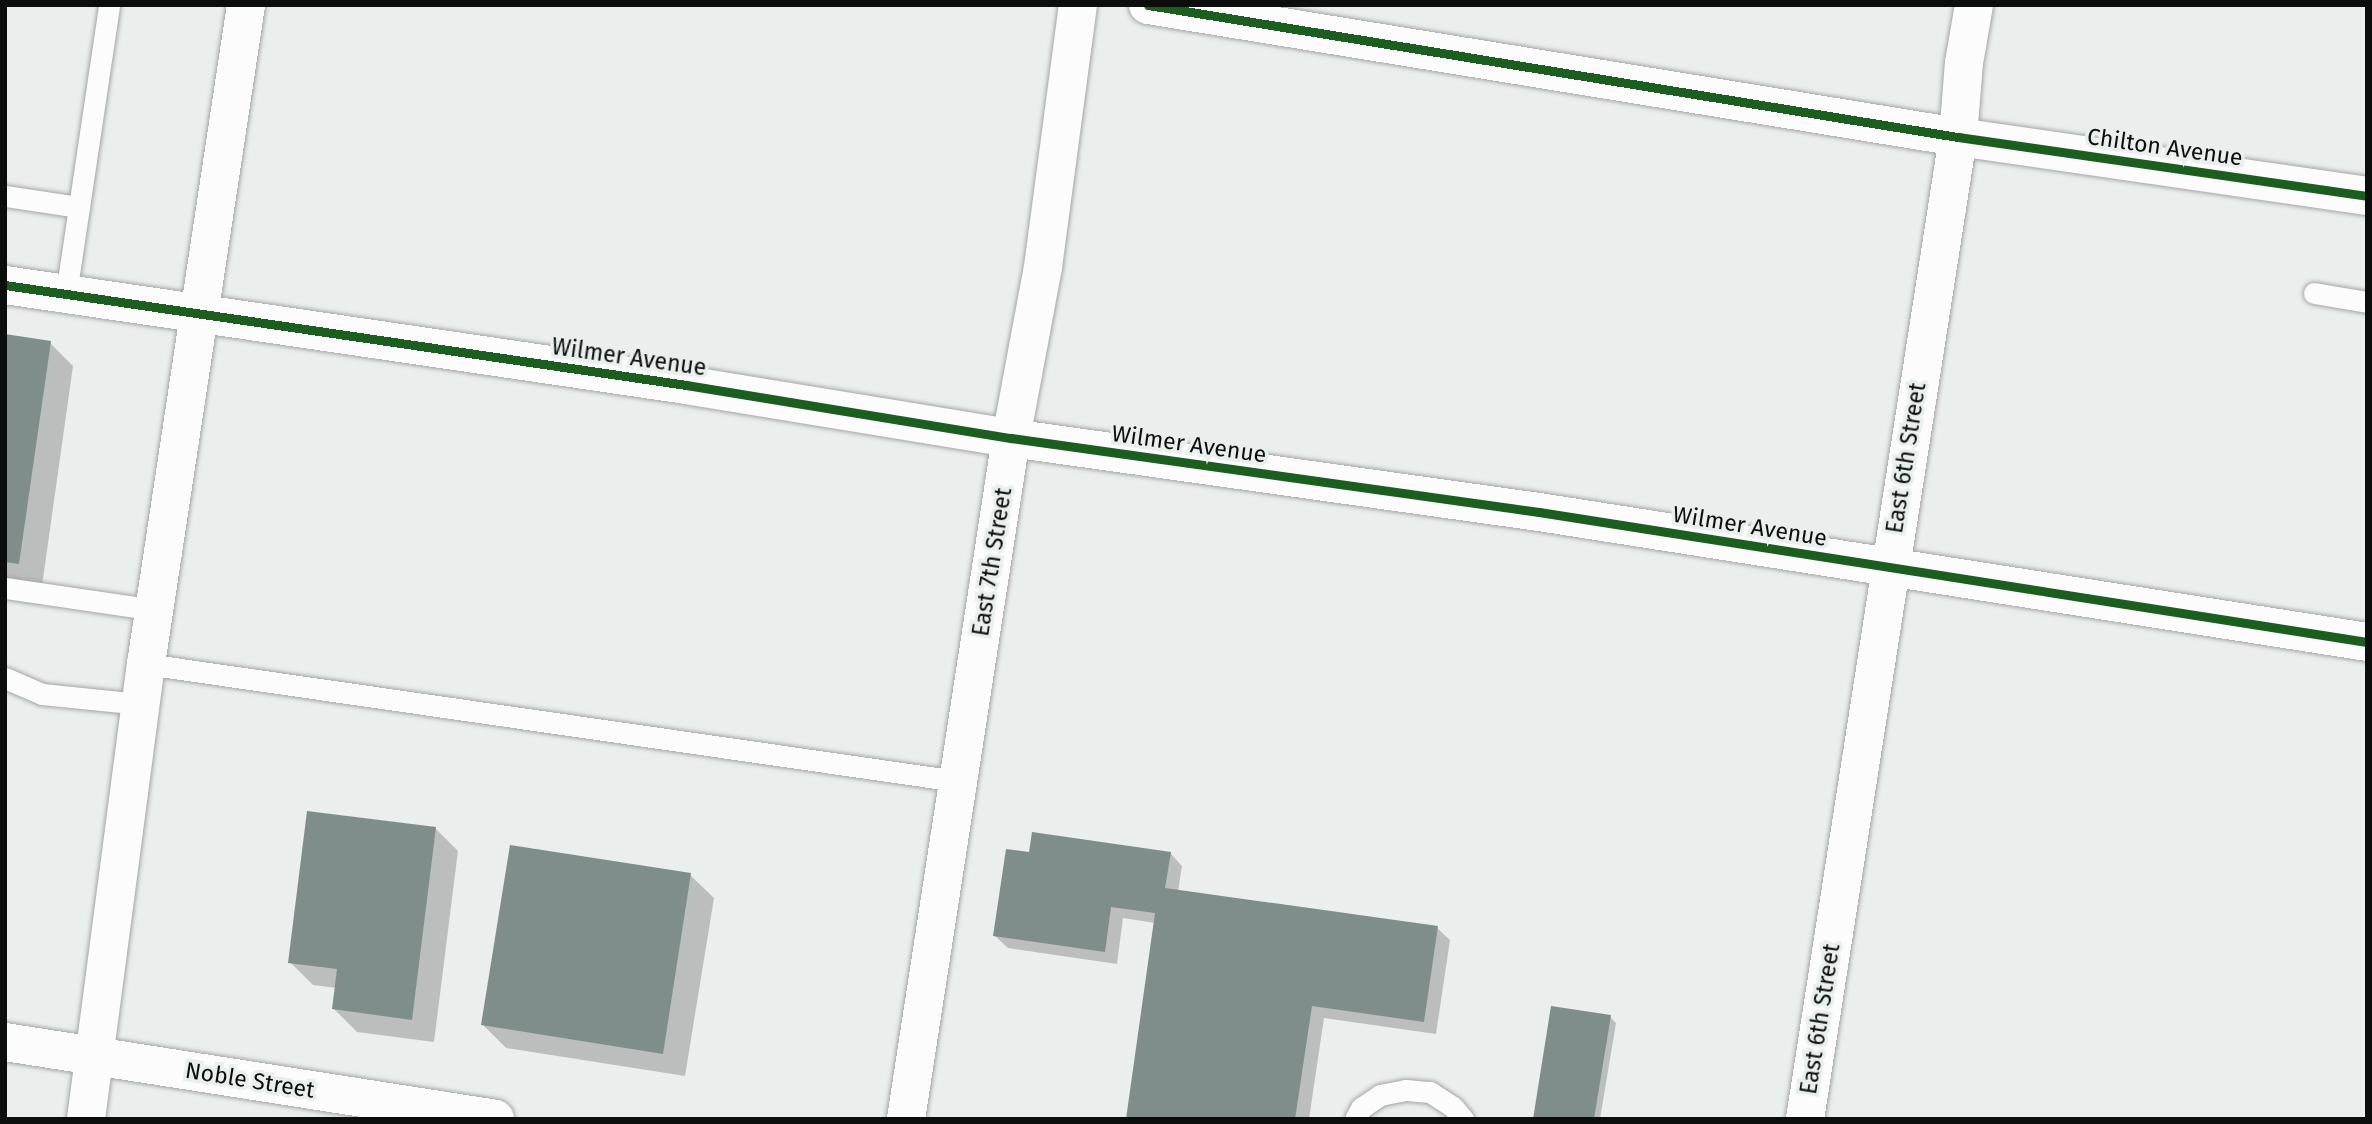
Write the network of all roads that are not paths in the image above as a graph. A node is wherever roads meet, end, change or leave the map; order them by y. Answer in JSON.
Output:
{"nodes":[{"id":1,"x":109,"y":5,"type":"edge"},
{"id":2,"x":246,"y":5,"type":"edge"},
{"id":3,"x":1078,"y":5,"type":"edge"},
{"id":4,"x":1148,"y":5,"type":"edge"},
{"id":5,"x":1974,"y":5,"type":"edge"},
{"id":6,"x":1958,"y":137,"type":"junction"},
{"id":7,"x":5,"y":196,"type":"edge"},
{"id":8,"x":2367,"y":196,"type":"edge"},
{"id":9,"x":79,"y":207,"type":"junction"},
{"id":10,"x":5,"y":285,"type":"edge"},
{"id":11,"x":2314,"y":293,"type":"dead end"},
{"id":12,"x":66,"y":294,"type":"junction"},
{"id":13,"x":2367,"y":302,"type":"edge"},
{"id":14,"x":200,"y":314,"type":"junction"},
{"id":15,"x":1011,"y":438,"type":"junction"},
{"id":16,"x":1889,"y":567,"type":"junction"},
{"id":17,"x":5,"y":588,"type":"edge"},
{"id":18,"x":156,"y":610,"type":"junction"},
{"id":19,"x":2367,"y":642,"type":"edge"},
{"id":20,"x":146,"y":664,"type":"junction"},
{"id":21,"x":5,"y":678,"type":"edge"},
{"id":22,"x":141,"y":704,"type":"junction"},
{"id":23,"x":957,"y":781,"type":"junction"},
{"id":24,"x":5,"y":1042,"type":"edge"},
{"id":25,"x":95,"y":1055,"type":"junction"},
{"id":26,"x":86,"y":1119,"type":"edge"},
{"id":27,"x":495,"y":1119,"type":"edge"},
{"id":28,"x":906,"y":1119,"type":"edge"},
{"id":29,"x":1355,"y":1119,"type":"edge"},
{"id":30,"x":1463,"y":1119,"type":"edge"},
{"id":31,"x":1805,"y":1119,"type":"edge"}],
"edges":[{"from":1,"to":9,"type":"lane"},
{"from":2,"to":14,"type":"street"},
{"from":3,"to":15,"type":"street","name":"East 7th Street"},
{"from":4,"to":6,"type":"street","name":"Chilton Avenue"},
{"from":5,"to":6,"type":"street","name":"East 6th Street"},
{"from":6,"to":8,"type":"street","name":"Chilton Avenue"},
{"from":6,"to":16,"type":"street","name":"East 6th Street"},
{"from":7,"to":9,"type":"lane"},
{"from":9,"to":12,"type":"lane"},
{"from":10,"to":12,"type":"street","name":"Wilmer Avenue"},
{"from":11,"to":13,"type":"lane"},
{"from":12,"to":14,"type":"street","name":"Wilmer Avenue"},
{"from":14,"to":15,"type":"street","name":"Wilmer Avenue"},
{"from":14,"to":18,"type":"street"},
{"from":15,"to":16,"type":"street","name":"Wilmer Avenue"},
{"from":15,"to":23,"type":"street","name":"East 7th Street"},
{"from":16,"to":19,"type":"street","name":"Wilmer Avenue"},
{"from":16,"to":31,"type":"street","name":"East 6th Street"},
{"from":17,"to":18,"type":"lane"},
{"from":18,"to":20,"type":"street"},
{"from":20,"to":22,"type":"street"},
{"from":20,"to":23,"type":"lane"},
{"from":21,"to":22,"type":"lane"},
{"from":22,"to":25,"type":"street"},
{"from":23,"to":28,"type":"street","name":"East 7th Street"},
{"from":24,"to":25,"type":"street","name":"Noble Street"},
{"from":25,"to":26,"type":"street"},
{"from":25,"to":27,"type":"street","name":"Noble Street"},
{"from":29,"to":30,"type":"lane"}]}
